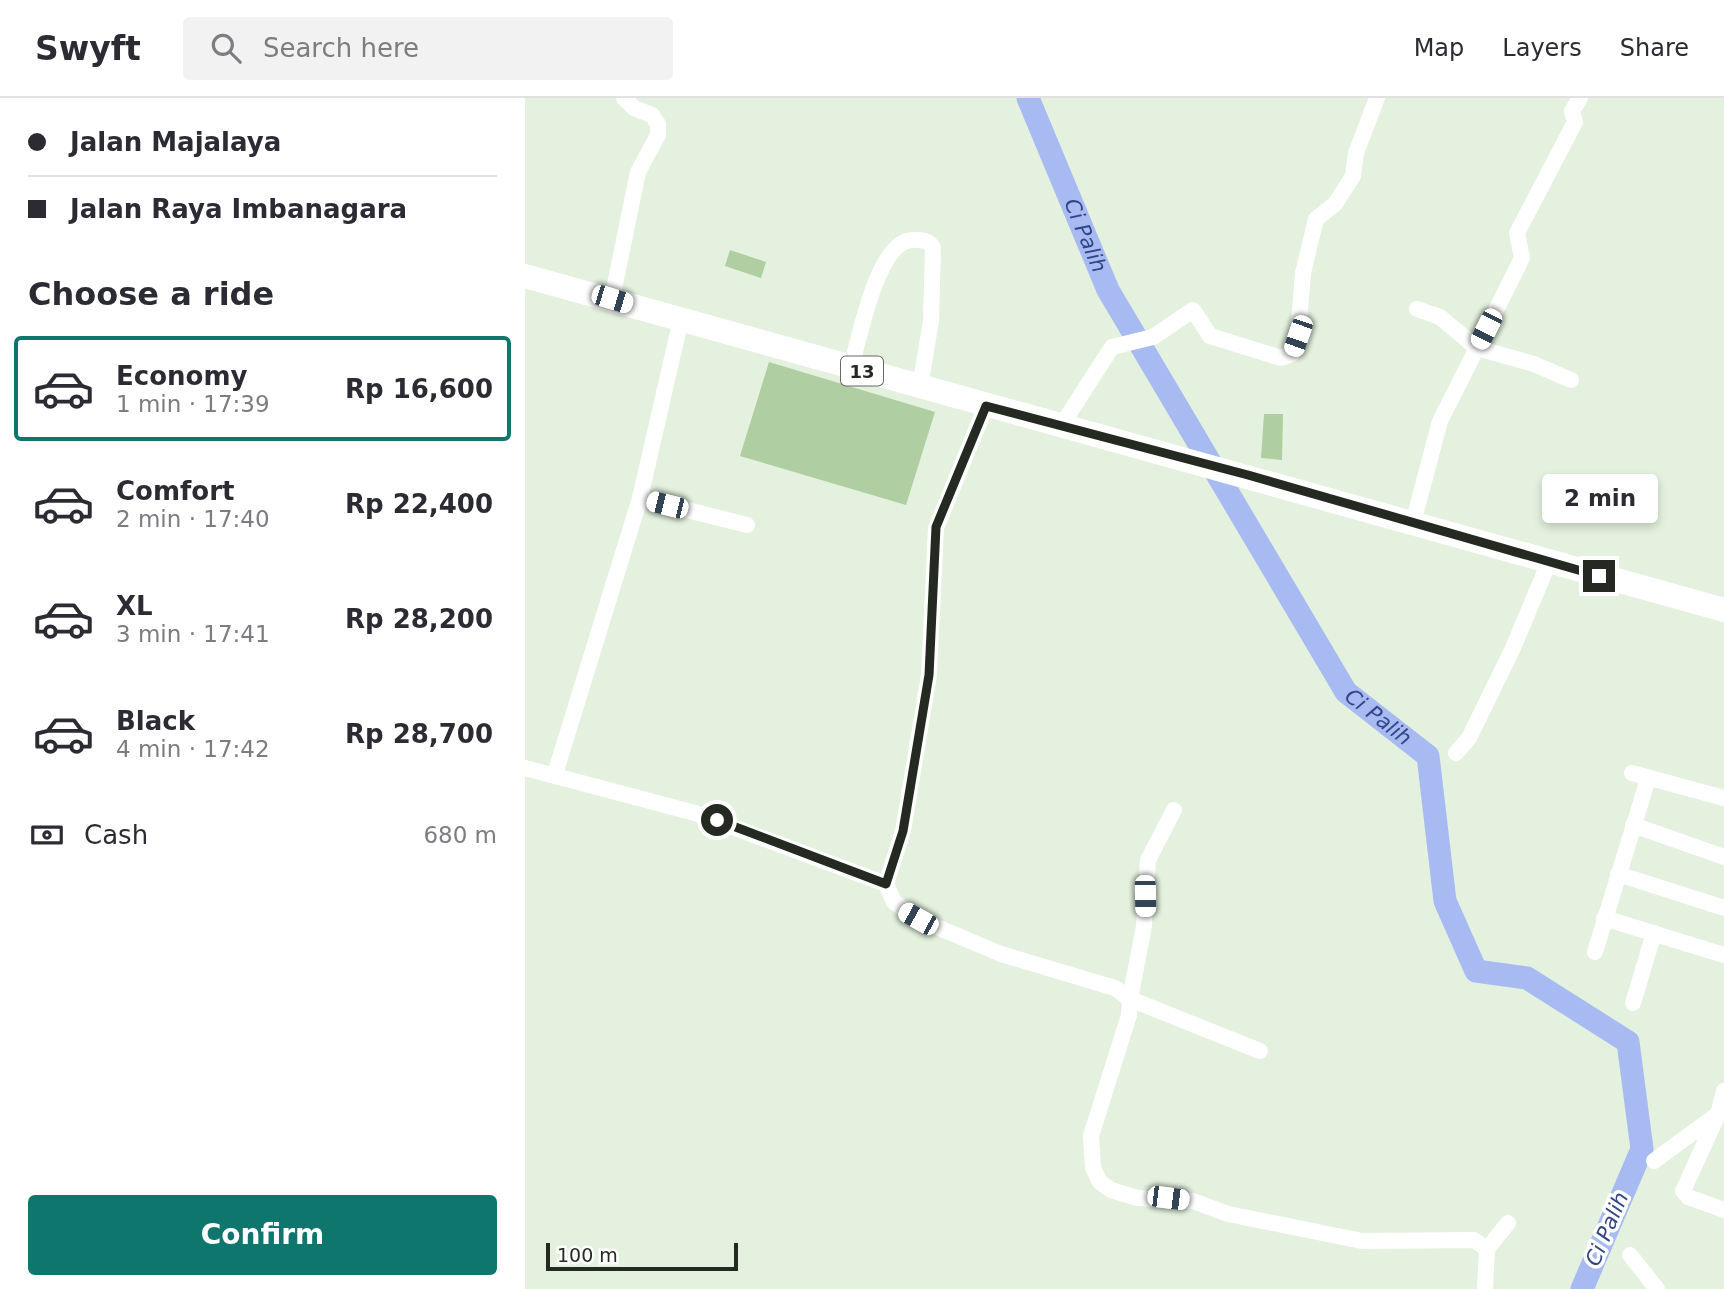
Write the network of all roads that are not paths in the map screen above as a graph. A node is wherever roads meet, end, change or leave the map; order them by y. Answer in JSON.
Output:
{"nodes":[{"id":1,"x":624,"y":98,"type":"edge"},
{"id":2,"x":1377,"y":98,"type":"edge"},
{"id":3,"x":1580,"y":98,"type":"edge"},
{"id":4,"x":525,"y":276,"type":"edge"},
{"id":5,"x":612,"y":299,"type":"junction"},
{"id":6,"x":1417,"y":309,"type":"dead end"},
{"id":7,"x":681,"y":319,"type":"junction"},
{"id":8,"x":1477,"y":348,"type":"junction"},
{"id":9,"x":851,"y":368,"type":"junction"},
{"id":10,"x":1571,"y":380,"type":"dead end"},
{"id":11,"x":920,"y":387,"type":"junction"},
{"id":12,"x":986,"y":406,"type":"junction"},
{"id":13,"x":1061,"y":426,"type":"junction"},
{"id":14,"x":640,"y":498,"type":"junction"},
{"id":15,"x":1413,"y":523,"type":"junction"},
{"id":16,"x":747,"y":525,"type":"dead end"},
{"id":17,"x":1549,"y":562,"type":"junction"},
{"id":18,"x":1724,"y":610,"type":"edge"},
{"id":19,"x":1456,"y":753,"type":"dead end"},
{"id":20,"x":525,"y":768,"type":"edge"},
{"id":21,"x":1632,"y":773,"type":"dead end"},
{"id":22,"x":555,"y":774,"type":"junction"},
{"id":23,"x":1648,"y":779,"type":"junction"},
{"id":24,"x":1724,"y":798,"type":"edge"},
{"id":25,"x":1174,"y":810,"type":"dead end"},
{"id":26,"x":1633,"y":825,"type":"junction"},
{"id":27,"x":1724,"y":857,"type":"edge"},
{"id":28,"x":1618,"y":874,"type":"junction"},
{"id":29,"x":886,"y":884,"type":"junction"},
{"id":30,"x":1724,"y":908,"type":"edge"},
{"id":31,"x":1604,"y":918,"type":"junction"},
{"id":32,"x":1654,"y":933,"type":"junction"},
{"id":33,"x":1595,"y":953,"type":"dead end"},
{"id":34,"x":1724,"y":955,"type":"edge"},
{"id":35,"x":1130,"y":999,"type":"junction"},
{"id":36,"x":1633,"y":1003,"type":"dead end"},
{"id":37,"x":1260,"y":1051,"type":"dead end"},
{"id":38,"x":1724,"y":1091,"type":"edge"},
{"id":39,"x":1718,"y":1114,"type":"junction"},
{"id":40,"x":1676,"y":1144,"type":"junction"},
{"id":41,"x":1654,"y":1161,"type":"dead end"},
{"id":42,"x":1695,"y":1163,"type":"junction"},
{"id":43,"x":1724,"y":1210,"type":"edge"},
{"id":44,"x":1507,"y":1223,"type":"dead end"},
{"id":45,"x":1487,"y":1249,"type":"junction"},
{"id":46,"x":1630,"y":1255,"type":"dead end"},
{"id":47,"x":1485,"y":1289,"type":"edge"},
{"id":48,"x":1657,"y":1289,"type":"edge"}],
"edges":[{"from":1,"to":5,"type":"street"},
{"from":2,"to":13,"type":"street"},
{"from":3,"to":8,"type":"street"},
{"from":4,"to":5,"type":"highway","number":"13"},
{"from":5,"to":7,"type":"highway","number":"13"},
{"from":6,"to":8,"type":"street"},
{"from":7,"to":9,"type":"highway","number":"13"},
{"from":7,"to":14,"type":"street"},
{"from":8,"to":10,"type":"street"},
{"from":8,"to":15,"type":"street"},
{"from":9,"to":11,"type":"highway","number":"13"},
{"from":9,"to":11,"type":"street"},
{"from":11,"to":12,"type":"highway","number":"13"},
{"from":12,"to":13,"type":"highway","number":"13"},
{"from":12,"to":29,"type":"street"},
{"from":13,"to":15,"type":"highway","number":"13"},
{"from":14,"to":16,"type":"street"},
{"from":14,"to":22,"type":"street"},
{"from":15,"to":17,"type":"highway","number":"13"},
{"from":17,"to":18,"type":"highway","number":"13"},
{"from":17,"to":19,"type":"street"},
{"from":20,"to":22,"type":"street"},
{"from":21,"to":23,"type":"street"},
{"from":22,"to":29,"type":"street"},
{"from":23,"to":24,"type":"street"},
{"from":23,"to":26,"type":"street"},
{"from":25,"to":35,"type":"street"},
{"from":26,"to":27,"type":"street"},
{"from":26,"to":28,"type":"street"},
{"from":28,"to":30,"type":"street"},
{"from":28,"to":31,"type":"street"},
{"from":29,"to":35,"type":"street"},
{"from":31,"to":32,"type":"street"},
{"from":31,"to":33,"type":"street"},
{"from":32,"to":34,"type":"street"},
{"from":32,"to":36,"type":"street"},
{"from":35,"to":37,"type":"street"},
{"from":35,"to":45,"type":"street"},
{"from":38,"to":39,"type":"street"},
{"from":39,"to":40,"type":"street"},
{"from":39,"to":42,"type":"street"},
{"from":40,"to":41,"type":"street"},
{"from":40,"to":42,"type":"street"},
{"from":42,"to":43,"type":"street"},
{"from":44,"to":45,"type":"street"},
{"from":45,"to":47,"type":"street"},
{"from":46,"to":48,"type":"street"}]}
